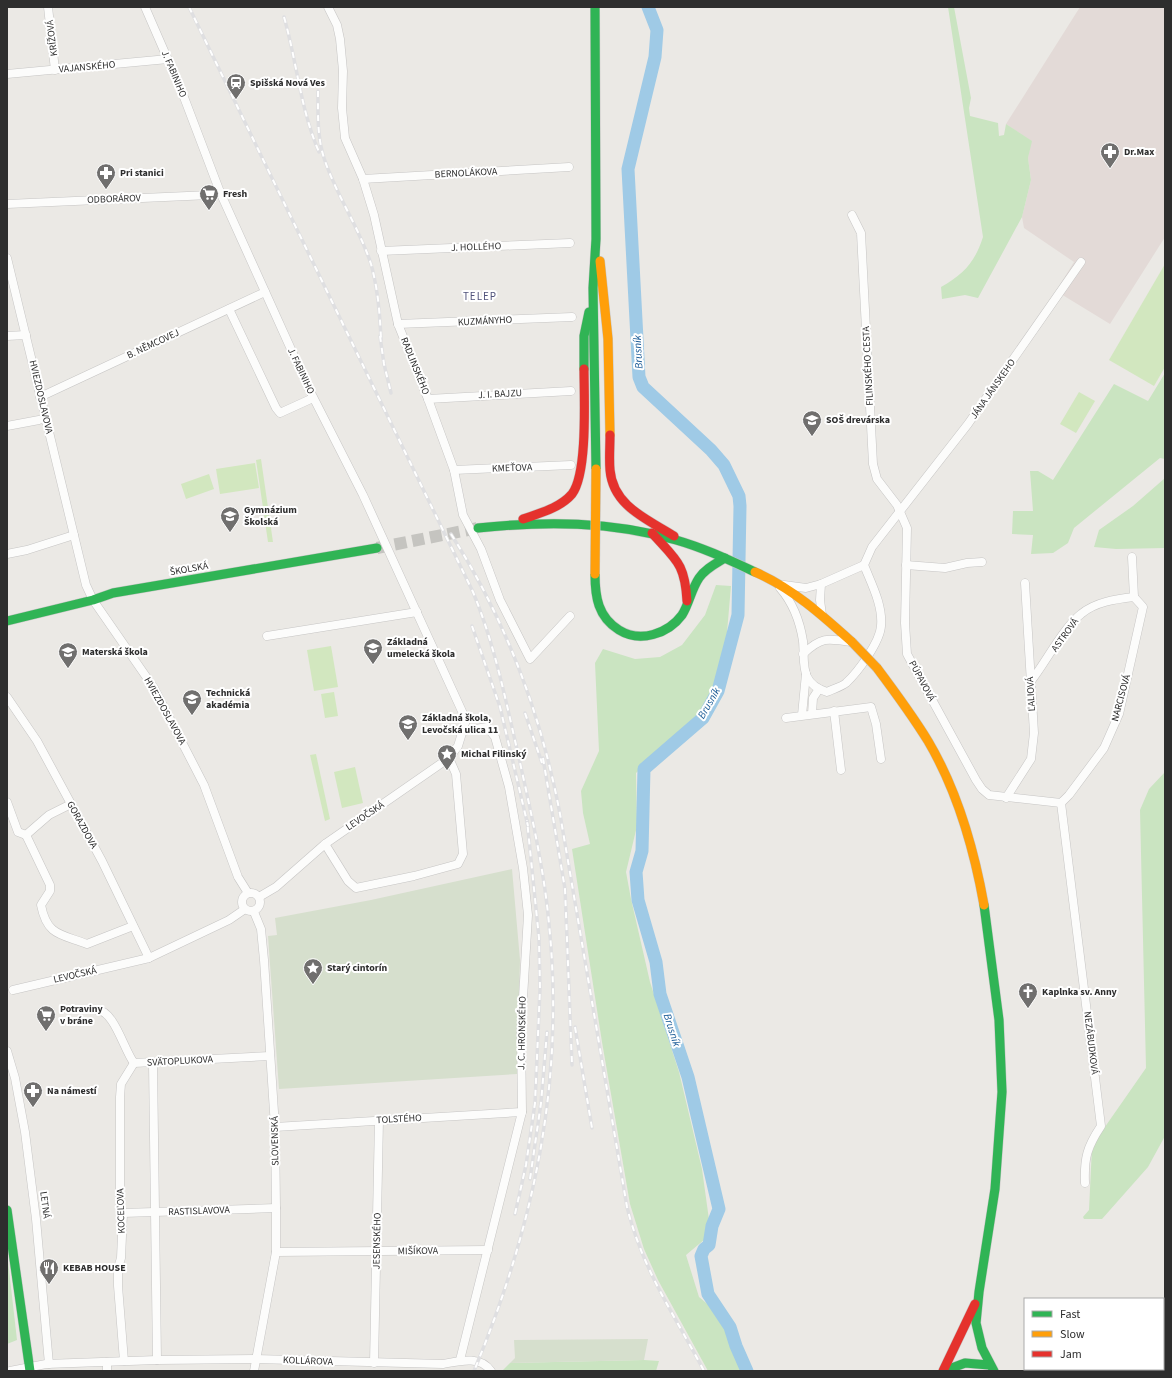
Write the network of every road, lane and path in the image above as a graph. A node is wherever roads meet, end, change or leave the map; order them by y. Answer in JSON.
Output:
{"nodes":[{"id":1,"x":48,"y":7,"type":"edge"},
{"id":2,"x":145,"y":7,"type":"edge"},
{"id":3,"x":328,"y":7,"type":"edge"},
{"id":4,"x":595,"y":7,"type":"edge"},
{"id":5,"x":168,"y":59,"type":"junction"},
{"id":6,"x":56,"y":70,"type":"junction"},
{"id":7,"x":7,"y":74,"type":"edge"},
{"id":8,"x":569,"y":167,"type":"dead end"},
{"id":9,"x":363,"y":179,"type":"junction"},
{"id":10,"x":220,"y":192,"type":"junction"},
{"id":11,"x":7,"y":204,"type":"edge"},
{"id":12,"x":852,"y":215,"type":"dead end"},
{"id":13,"x":596,"y":239,"type":"junction"},
{"id":14,"x":570,"y":242,"type":"dead end"},
{"id":15,"x":381,"y":251,"type":"junction"},
{"id":16,"x":7,"y":258,"type":"edge"},
{"id":17,"x":1081,"y":262,"type":"dead end"},
{"id":18,"x":594,"y":288,"type":"junction"},
{"id":19,"x":265,"y":292,"type":"junction"},
{"id":20,"x":229,"y":309,"type":"junction"},
{"id":21,"x":572,"y":317,"type":"dead end"},
{"id":22,"x":398,"y":324,"type":"junction"},
{"id":23,"x":26,"y":335,"type":"junction"},
{"id":24,"x":7,"y":336,"type":"edge"},
{"id":25,"x":571,"y":391,"type":"dead end"},
{"id":26,"x":40,"y":397,"type":"junction"},
{"id":27,"x":313,"y":398,"type":"junction"},
{"id":28,"x":428,"y":399,"type":"junction"},
{"id":29,"x":38,"y":420,"type":"dead end"},
{"id":30,"x":7,"y":426,"type":"edge"},
{"id":31,"x":571,"y":466,"type":"dead end"},
{"id":32,"x":454,"y":470,"type":"junction"},
{"id":33,"x":900,"y":511,"type":"junction"},
{"id":34,"x":508,"y":524,"type":"junction"},
{"id":35,"x":478,"y":528,"type":"tunnel mouth"},
{"id":36,"x":652,"y":533,"type":"junction"},
{"id":37,"x":74,"y":535,"type":"junction"},
{"id":38,"x":681,"y":541,"type":"junction"},
{"id":39,"x":377,"y":548,"type":"tunnel mouth"},
{"id":40,"x":7,"y":554,"type":"edge"},
{"id":41,"x":1132,"y":557,"type":"dead end"},
{"id":42,"x":727,"y":558,"type":"junction"},
{"id":43,"x":982,"y":562,"type":"dead end"},
{"id":44,"x":864,"y":565,"type":"junction"},
{"id":45,"x":906,"y":565,"type":"junction"},
{"id":46,"x":772,"y":580,"type":"junction"},
{"id":47,"x":1025,"y":582,"type":"dead end"},
{"id":48,"x":821,"y":584,"type":"junction"},
{"id":49,"x":781,"y":585,"type":"junction"},
{"id":50,"x":1134,"y":598,"type":"junction"},
{"id":51,"x":92,"y":600,"type":"junction"},
{"id":52,"x":687,"y":602,"type":"junction"},
{"id":53,"x":417,"y":612,"type":"junction"},
{"id":54,"x":822,"y":615,"type":"junction"},
{"id":55,"x":570,"y":616,"type":"dead end"},
{"id":56,"x":7,"y":621,"type":"edge"},
{"id":57,"x":267,"y":636,"type":"dead end"},
{"id":58,"x":852,"y":642,"type":"junction"},
{"id":59,"x":803,"y":654,"type":"junction"},
{"id":60,"x":806,"y":674,"type":"junction"},
{"id":61,"x":1030,"y":681,"type":"junction"},
{"id":62,"x":819,"y":689,"type":"junction"},
{"id":63,"x":7,"y":697,"type":"edge"},
{"id":64,"x":834,"y":711,"type":"junction"},
{"id":65,"x":812,"y":714,"type":"junction"},
{"id":66,"x":802,"y":715,"type":"junction"},
{"id":67,"x":786,"y":718,"type":"dead end"},
{"id":68,"x":464,"y":731,"type":"junction"},
{"id":69,"x":449,"y":758,"type":"junction"},
{"id":70,"x":881,"y":759,"type":"dead end"},
{"id":71,"x":841,"y":770,"type":"dead end"},
{"id":72,"x":1006,"y":798,"type":"junction"},
{"id":73,"x":7,"y":802,"type":"edge"},
{"id":74,"x":1060,"y":803,"type":"junction"},
{"id":75,"x":71,"y":804,"type":"junction"},
{"id":76,"x":26,"y":835,"type":"junction"},
{"id":77,"x":325,"y":844,"type":"junction"},
{"id":78,"x":248,"y":893,"type":"junction"},
{"id":79,"x":259,"y":897,"type":"junction"},
{"id":80,"x":244,"y":909,"type":"junction"},
{"id":81,"x":254,"y":912,"type":"junction"},
{"id":82,"x":133,"y":926,"type":"junction"},
{"id":83,"x":149,"y":958,"type":"junction"},
{"id":84,"x":13,"y":990,"type":"dead end"},
{"id":85,"x":97,"y":1010,"type":"dead end"},
{"id":86,"x":7,"y":1051,"type":"edge"},
{"id":87,"x":270,"y":1056,"type":"junction"},
{"id":88,"x":134,"y":1063,"type":"junction"},
{"id":89,"x":153,"y":1063,"type":"junction"},
{"id":90,"x":522,"y":1112,"type":"junction"},
{"id":91,"x":379,"y":1120,"type":"junction"},
{"id":92,"x":275,"y":1127,"type":"junction"},
{"id":93,"x":1085,"y":1183,"type":"dead end"},
{"id":94,"x":276,"y":1208,"type":"junction"},
{"id":95,"x":7,"y":1210,"type":"edge"},
{"id":96,"x":156,"y":1212,"type":"junction"},
{"id":97,"x":123,"y":1214,"type":"junction"},
{"id":98,"x":488,"y":1250,"type":"junction"},
{"id":99,"x":276,"y":1252,"type":"junction"},
{"id":100,"x":376,"y":1252,"type":"junction"},
{"id":101,"x":978,"y":1297,"type":"junction"},
{"id":102,"x":255,"y":1359,"type":"junction"},
{"id":103,"x":157,"y":1360,"type":"junction"},
{"id":104,"x":460,"y":1360,"type":"junction"},
{"id":105,"x":124,"y":1361,"type":"junction"},
{"id":106,"x":107,"y":1362,"type":"junction"},
{"id":107,"x":374,"y":1363,"type":"junction"},
{"id":108,"x":49,"y":1364,"type":"junction"},
{"id":109,"x":444,"y":1368,"type":"edge"},
{"id":110,"x":990,"y":1369,"type":"edge"},
{"id":111,"x":29,"y":1370,"type":"edge"},
{"id":112,"x":490,"y":1370,"type":"edge"},
{"id":113,"x":10,"y":1371,"type":"edge"},
{"id":114,"x":107,"y":1371,"type":"edge"},
{"id":115,"x":254,"y":1371,"type":"edge"},
{"id":116,"x":943,"y":1371,"type":"edge"}],
"edges":[{"from":1,"to":6,"type":"street","name":"KRÍŽOVÁ"},
{"from":2,"to":5,"type":"street","name":"J. FABINIHO"},
{"from":3,"to":9,"type":"street","name":"RADLINSKÉHO"},
{"from":4,"to":13,"type":"main road"},
{"from":5,"to":6,"type":"street","name":"VAJANSKÉHO"},
{"from":5,"to":10,"type":"street","name":"J. FABINIHO"},
{"from":6,"to":7,"type":"street","name":"VAJANSKÉHO"},
{"from":8,"to":9,"type":"street","name":"BERNOLÁKOVA"},
{"from":9,"to":15,"type":"street","name":"RADLINSKÉHO"},
{"from":10,"to":11,"type":"street","name":"ODBORÁROV"},
{"from":10,"to":19,"type":"street","name":"J. FABINIHO"},
{"from":12,"to":33,"type":"street","name":"FILINSKÉHO CESTA"},
{"from":13,"to":18,"type":"main road"},
{"from":13,"to":38,"type":"main road"},
{"from":14,"to":15,"type":"street","name":"J. HOLLÉHO"},
{"from":15,"to":22,"type":"street","name":"RADLINSKÉHO"},
{"from":16,"to":23,"type":"street","name":"HVIEZDOSLAVOVA"},
{"from":17,"to":33,"type":"street","name":"JÁNA JÁNSKEHO"},
{"from":18,"to":34,"type":"main road"},
{"from":18,"to":52,"type":"main road","bridge":true},
{"from":19,"to":20,"type":"street","name":"B. NĚMCOVEJ"},
{"from":19,"to":27,"type":"street","name":"J. FABINIHO"},
{"from":20,"to":26,"type":"street","name":"B. NĚMCOVEJ"},
{"from":20,"to":27,"type":"street"},
{"from":21,"to":22,"type":"street","name":"KUZMÁNYHO"},
{"from":22,"to":28,"type":"street","name":"RADLINSKÉHO"},
{"from":23,"to":24,"type":"street"},
{"from":23,"to":26,"type":"street","name":"HVIEZDOSLAVOVA"},
{"from":25,"to":28,"type":"street","name":"J. I. BAJZU"},
{"from":26,"to":37,"type":"street","name":"HVIEZDOSLAVOVA"},
{"from":27,"to":53,"type":"street","name":"J. FABINIHO"},
{"from":28,"to":32,"type":"street","name":"RADLINSKÉHO"},
{"from":29,"to":30,"type":"street"},
{"from":31,"to":32,"type":"street","name":"KMEŤOVA"},
{"from":32,"to":55,"type":"street","name":"RADLINSKÉHO"},
{"from":33,"to":44,"type":"street","name":"JÁNA JÁNSKEHO"},
{"from":33,"to":45,"type":"street","name":"PÚPAVOVÁ"},
{"from":34,"to":35,"type":"main road"},
{"from":34,"to":36,"type":"main road"},
{"from":36,"to":38,"type":"main road"},
{"from":36,"to":52,"type":"main road"},
{"from":37,"to":40,"type":"street"},
{"from":37,"to":51,"type":"street","name":"HVIEZDOSLAVOVA"},
{"from":38,"to":42,"type":"main road"},
{"from":39,"to":51,"type":"main road","name":"ŠKOLSKÁ"},
{"from":41,"to":50,"type":"street"},
{"from":42,"to":46,"type":"main road"},
{"from":42,"to":52,"type":"main road"},
{"from":43,"to":45,"type":"street"},
{"from":44,"to":48,"type":"street"},
{"from":44,"to":62,"type":"street"},
{"from":45,"to":72,"type":"street","name":"PÚPAVOVÁ"},
{"from":46,"to":49,"type":"main road"},
{"from":46,"to":59,"type":"street"},
{"from":47,"to":61,"type":"street","name":"ĽALIOVÁ"},
{"from":48,"to":49,"type":"street"},
{"from":48,"to":54,"type":"street"},
{"from":49,"to":54,"type":"main road"},
{"from":50,"to":61,"type":"street","name":"ASTROVÁ"},
{"from":50,"to":74,"type":"street","name":"NARCISOVÁ"},
{"from":51,"to":56,"type":"main road","name":"ŠKOLSKÁ"},
{"from":51,"to":78,"type":"street","name":"HVIEZDOSLAVOVA"},
{"from":53,"to":57,"type":"street"},
{"from":53,"to":68,"type":"street","name":"J. FABINIHO"},
{"from":54,"to":58,"type":"main road"},
{"from":58,"to":59,"type":"street"},
{"from":58,"to":101,"type":"main road","bridge":true},
{"from":59,"to":60,"type":"street"},
{"from":60,"to":62,"type":"street"},
{"from":60,"to":66,"type":"street"},
{"from":61,"to":72,"type":"street","name":"ĽALIOVÁ"},
{"from":62,"to":65,"type":"street"},
{"from":63,"to":75,"type":"street","name":"GORAZDOVA"},
{"from":64,"to":65,"type":"street"},
{"from":64,"to":70,"type":"street"},
{"from":64,"to":71,"type":"street"},
{"from":65,"to":66,"type":"street"},
{"from":66,"to":67,"type":"street"},
{"from":68,"to":69,"type":"street","name":"LEVOČSKÁ"},
{"from":68,"to":90,"type":"street","name":"J. C. HRONSKÉHO"},
{"from":69,"to":77,"type":"street","name":"LEVOČSKÁ"},
{"from":69,"to":77,"type":"street"},
{"from":72,"to":74,"type":"street"},
{"from":73,"to":76,"type":"street"},
{"from":74,"to":93,"type":"street","name":"NEZÁBUDKOVÁ"},
{"from":75,"to":76,"type":"street"},
{"from":75,"to":82,"type":"street","name":"GORAZDOVA"},
{"from":76,"to":82,"type":"street"},
{"from":77,"to":79,"type":"street","name":"LEVOČSKÁ"},
{"from":78,"to":79,"type":"street"},
{"from":78,"to":80,"type":"street"},
{"from":79,"to":81,"type":"street"},
{"from":80,"to":81,"type":"street"},
{"from":80,"to":83,"type":"street","name":"LEVOČSKÁ"},
{"from":81,"to":87,"type":"street","name":"SLOVENSKÁ"},
{"from":82,"to":83,"type":"street","name":"GORAZDOVA"},
{"from":83,"to":84,"type":"street","name":"LEVOČSKÁ"},
{"from":85,"to":88,"type":"street","name":"SVÄTOPLUKOVA"},
{"from":86,"to":108,"type":"street","name":"LETNÁ"},
{"from":87,"to":89,"type":"street","name":"SVÄTOPLUKOVA"},
{"from":87,"to":92,"type":"street","name":"SLOVENSKÁ"},
{"from":88,"to":89,"type":"street","name":"SVÄTOPLUKOVA"},
{"from":88,"to":97,"type":"street","name":"KOCEĽOVA"},
{"from":89,"to":96,"type":"street"},
{"from":90,"to":91,"type":"street","name":"TOLSTÉHO"},
{"from":90,"to":98,"type":"street","name":"J. C. HRONSKÉHO"},
{"from":91,"to":92,"type":"street","name":"TOLSTÉHO"},
{"from":91,"to":100,"type":"street","name":"JESENSKÉHO"},
{"from":92,"to":94,"type":"street","name":"SLOVENSKÁ"},
{"from":94,"to":96,"type":"street","name":"RASTISLAVOVA"},
{"from":94,"to":99,"type":"street","name":"SLOVENSKÁ"},
{"from":95,"to":111,"type":"main road"},
{"from":96,"to":97,"type":"street","name":"RASTISLAVOVA"},
{"from":96,"to":103,"type":"street"},
{"from":97,"to":105,"type":"street","name":"KOCEĽOVA"},
{"from":98,"to":100,"type":"street","name":"MIŠÍKOVA"},
{"from":98,"to":104,"type":"street","name":"J. C. HRONSKÉHO"},
{"from":99,"to":100,"type":"street","name":"MIŠÍKOVA"},
{"from":99,"to":102,"type":"street","name":"SLOVENSKÁ"},
{"from":100,"to":107,"type":"street","name":"JESENSKÉHO"},
{"from":101,"to":110,"type":"main road"},
{"from":101,"to":116,"type":"main road"},
{"from":102,"to":103,"type":"street","name":"KOLLÁROVA"},
{"from":102,"to":107,"type":"street","name":"KOLLÁROVA"},
{"from":102,"to":115,"type":"street","name":"SLOVENSKÁ"},
{"from":103,"to":105,"type":"street","name":"KOLLÁROVA"},
{"from":104,"to":109,"type":"street","name":"KOLLÁROVA"},
{"from":104,"to":112,"type":"street","name":"KOLLÁROVA"},
{"from":105,"to":106,"type":"street","name":"KOLLÁROVA"},
{"from":106,"to":108,"type":"street","name":"KOLLÁROVA"},
{"from":106,"to":114,"type":"street"},
{"from":107,"to":109,"type":"street","name":"KOLLÁROVA"},
{"from":108,"to":111,"type":"street","name":"KOLLÁROVA"},
{"from":110,"to":116,"type":"main road"},
{"from":111,"to":113,"type":"street","name":"KOLLÁROVA"}]}
